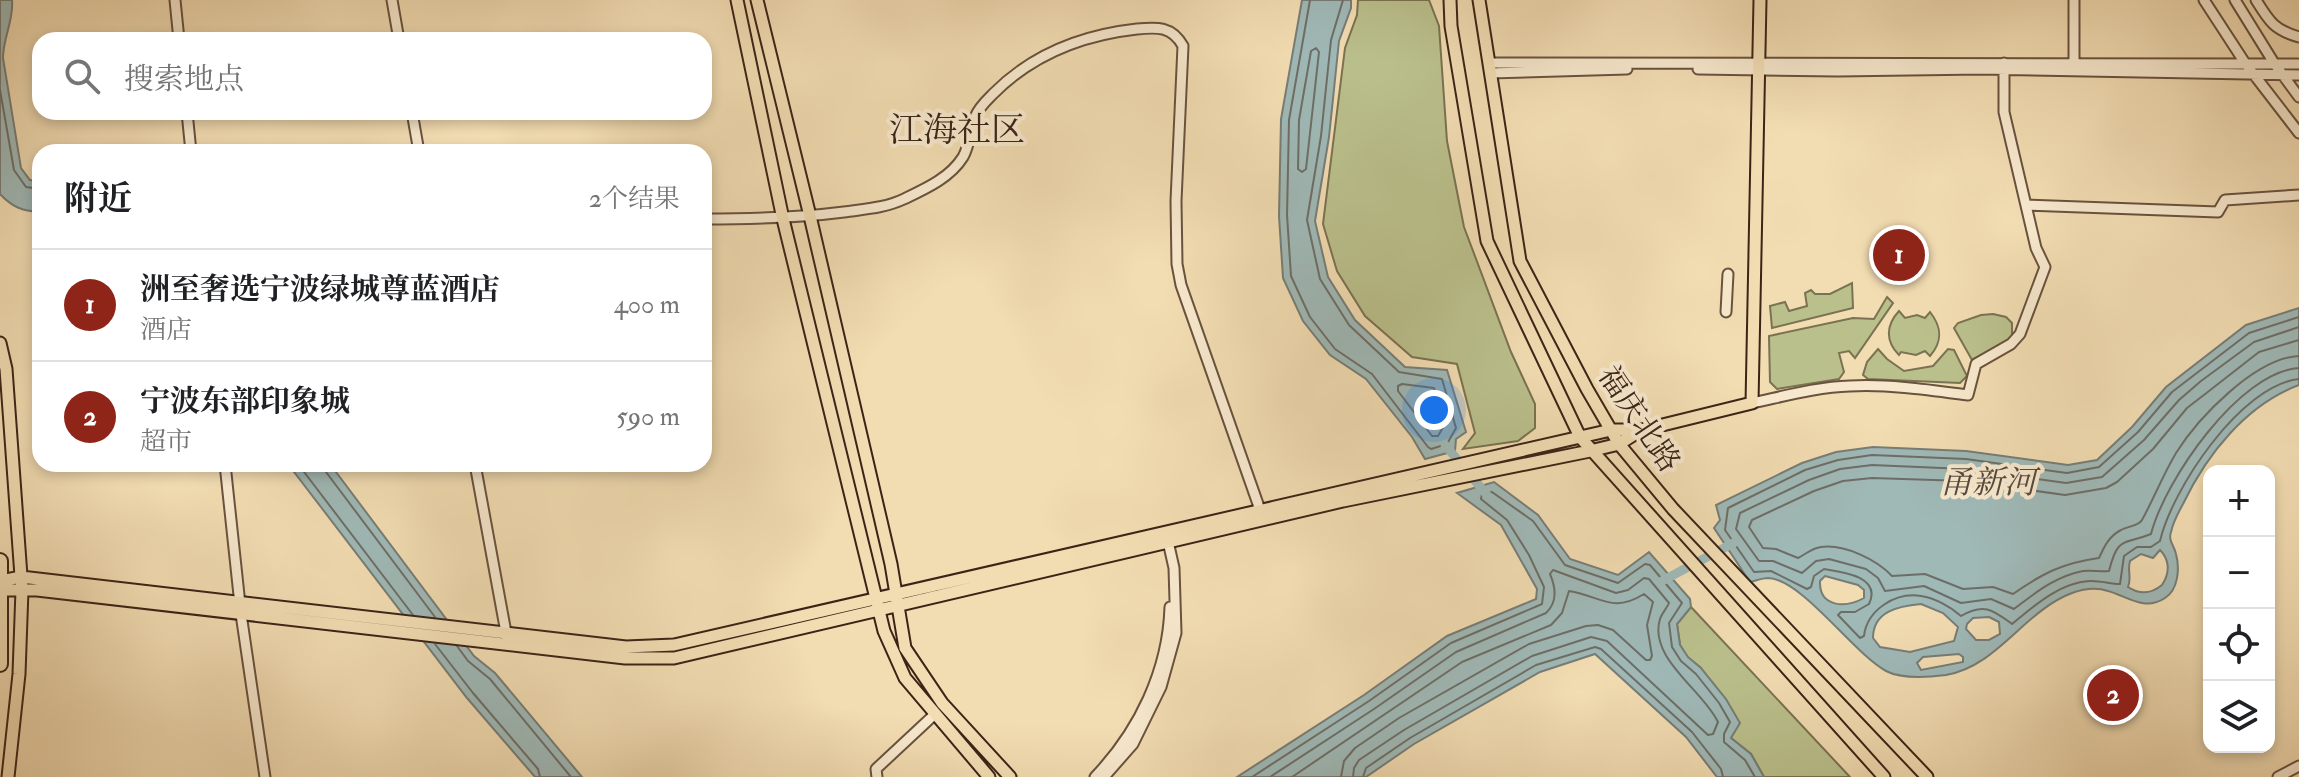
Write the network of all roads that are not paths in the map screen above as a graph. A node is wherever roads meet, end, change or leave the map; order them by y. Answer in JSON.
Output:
{"nodes":[{"id":1,"x":175,"y":0,"type":"edge"},
{"id":2,"x":392,"y":0,"type":"edge"},
{"id":3,"x":737,"y":0,"type":"edge"},
{"id":4,"x":757,"y":0,"type":"edge"},
{"id":5,"x":1450,"y":0,"type":"edge"},
{"id":6,"x":1479,"y":0,"type":"edge"},
{"id":7,"x":1760,"y":0,"type":"edge"},
{"id":8,"x":2074,"y":0,"type":"edge"},
{"id":9,"x":2204,"y":0,"type":"edge"},
{"id":10,"x":2235,"y":0,"type":"edge"},
{"id":11,"x":2256,"y":0,"type":"edge"},
{"id":12,"x":178,"y":32,"type":"edge"},
{"id":13,"x":398,"y":32,"type":"edge"},
{"id":14,"x":2299,"y":37,"type":"edge"},
{"id":15,"x":2074,"y":62,"type":"junction"},
{"id":16,"x":2245,"y":63,"type":"junction"},
{"id":17,"x":2274,"y":63,"type":"junction"},
{"id":18,"x":2299,"y":64,"type":"edge"},
{"id":19,"x":1759,"y":66,"type":"junction"},
{"id":20,"x":2004,"y":66,"type":"junction"},
{"id":21,"x":1489,"y":68,"type":"junction"},
{"id":22,"x":2254,"y":74,"type":"junction"},
{"id":23,"x":2283,"y":75,"type":"junction"},
{"id":24,"x":2299,"y":75,"type":"edge"},
{"id":25,"x":2299,"y":97,"type":"edge"},
{"id":26,"x":188,"y":120,"type":"edge"},
{"id":27,"x":413,"y":120,"type":"edge"},
{"id":28,"x":2299,"y":133,"type":"edge"},
{"id":29,"x":190,"y":144,"type":"edge"},
{"id":30,"x":418,"y":144,"type":"edge"},
{"id":31,"x":2299,"y":195,"type":"edge"},
{"id":32,"x":2026,"y":205,"type":"junction"},
{"id":33,"x":810,"y":216,"type":"junction"},
{"id":34,"x":712,"y":219,"type":"edge"},
{"id":35,"x":783,"y":219,"type":"junction"},
{"id":36,"x":1728,"y":274,"type":"dead end"},
{"id":37,"x":1726,"y":312,"type":"dead end"},
{"id":38,"x":0,"y":343,"type":"edge"},
{"id":39,"x":1752,"y":403,"type":"junction"},
{"id":40,"x":1611,"y":430,"type":"junction"},
{"id":41,"x":1642,"y":430,"type":"junction"},
{"id":42,"x":1580,"y":437,"type":"junction"},
{"id":43,"x":1619,"y":444,"type":"junction"},
{"id":44,"x":1590,"y":451,"type":"junction"},
{"id":45,"x":226,"y":472,"type":"edge"},
{"id":46,"x":476,"y":472,"type":"edge"},
{"id":47,"x":1260,"y":515,"type":"junction"},
{"id":48,"x":1165,"y":537,"type":"junction"},
{"id":49,"x":0,"y":561,"type":"edge"},
{"id":50,"x":21,"y":577,"type":"junction"},
{"id":51,"x":0,"y":586,"type":"edge"},
{"id":52,"x":22,"y":590,"type":"junction"},
{"id":53,"x":897,"y":600,"type":"junction"},
{"id":54,"x":878,"y":604,"type":"junction"},
{"id":55,"x":240,"y":608,"type":"junction"},
{"id":56,"x":507,"y":639,"type":"junction"},
{"id":57,"x":0,"y":664,"type":"edge"},
{"id":58,"x":935,"y":714,"type":"junction"},
{"id":59,"x":2299,"y":766,"type":"edge"},
{"id":60,"x":8,"y":777,"type":"edge"},
{"id":61,"x":265,"y":777,"type":"edge"},
{"id":62,"x":877,"y":777,"type":"edge"},
{"id":63,"x":989,"y":777,"type":"edge"},
{"id":64,"x":1010,"y":777,"type":"edge"},
{"id":65,"x":1095,"y":777,"type":"edge"},
{"id":66,"x":1104,"y":777,"type":"edge"},
{"id":67,"x":1884,"y":777,"type":"edge"},
{"id":68,"x":1927,"y":777,"type":"edge"},
{"id":69,"x":2278,"y":777,"type":"edge"}],
"edges":[{"from":1,"to":12,"type":"street"},
{"from":2,"to":13,"type":"street"},
{"from":3,"to":35,"type":"main road"},
{"from":4,"to":33,"type":"main road"},
{"from":5,"to":42,"type":"main road","name":"福庆北路"},
{"from":6,"to":21,"type":"main road","name":"福庆北路"},
{"from":7,"to":19,"type":"main road"},
{"from":8,"to":15,"type":"street"},
{"from":9,"to":16,"type":"street"},
{"from":10,"to":17,"type":"street"},
{"from":11,"to":14,"type":"street"},
{"from":15,"to":16,"type":"street"},
{"from":15,"to":20,"type":"street"},
{"from":16,"to":17,"type":"street"},
{"from":16,"to":22,"type":"street"},
{"from":17,"to":18,"type":"street"},
{"from":17,"to":23,"type":"street"},
{"from":19,"to":20,"type":"street"},
{"from":19,"to":21,"type":"street"},
{"from":19,"to":39,"type":"main road"},
{"from":20,"to":22,"type":"street"},
{"from":20,"to":32,"type":"street"},
{"from":21,"to":40,"type":"main road","name":"福庆北路"},
{"from":22,"to":23,"type":"street"},
{"from":22,"to":28,"type":"street"},
{"from":23,"to":24,"type":"street"},
{"from":23,"to":25,"type":"street"},
{"from":26,"to":29,"type":"street"},
{"from":27,"to":30,"type":"street"},
{"from":31,"to":32,"type":"street"},
{"from":32,"to":39,"type":"street"},
{"from":33,"to":35,"type":"street"},
{"from":33,"to":47,"type":"street"},
{"from":33,"to":53,"type":"main road"},
{"from":34,"to":35,"type":"street"},
{"from":35,"to":54,"type":"main road"},
{"from":36,"to":37,"type":"street"},
{"from":38,"to":50,"type":"main road"},
{"from":39,"to":41,"type":"main road"},
{"from":40,"to":41,"type":"main road"},
{"from":40,"to":42,"type":"main road"},
{"from":40,"to":43,"type":"main road","name":"福庆北路"},
{"from":41,"to":43,"type":"main road"},
{"from":42,"to":44,"type":"main road","name":"福庆北路"},
{"from":42,"to":47,"type":"main road"},
{"from":43,"to":44,"type":"main road"},
{"from":43,"to":68,"type":"main road","name":"福庆北路"},
{"from":44,"to":47,"type":"main road"},
{"from":44,"to":67,"type":"main road","name":"福庆北路"},
{"from":45,"to":55,"type":"street"},
{"from":46,"to":56,"type":"street"},
{"from":47,"to":48,"type":"main road"},
{"from":48,"to":53,"type":"main road"},
{"from":48,"to":65,"type":"street"},
{"from":48,"to":66,"type":"street"},
{"from":49,"to":51,"type":"highway"},
{"from":50,"to":51,"type":"main road"},
{"from":50,"to":52,"type":"main road"},
{"from":50,"to":55,"type":"main road"},
{"from":51,"to":52,"type":"main road"},
{"from":51,"to":57,"type":"highway"},
{"from":52,"to":55,"type":"main road"},
{"from":52,"to":60,"type":"main road"},
{"from":53,"to":54,"type":"main road"},
{"from":53,"to":64,"type":"main road"},
{"from":54,"to":56,"type":"main road"},
{"from":54,"to":58,"type":"main road"},
{"from":55,"to":56,"type":"main road"},
{"from":55,"to":61,"type":"street"},
{"from":58,"to":62,"type":"street"},
{"from":58,"to":63,"type":"main road"},
{"from":59,"to":69,"type":"street"}]}
